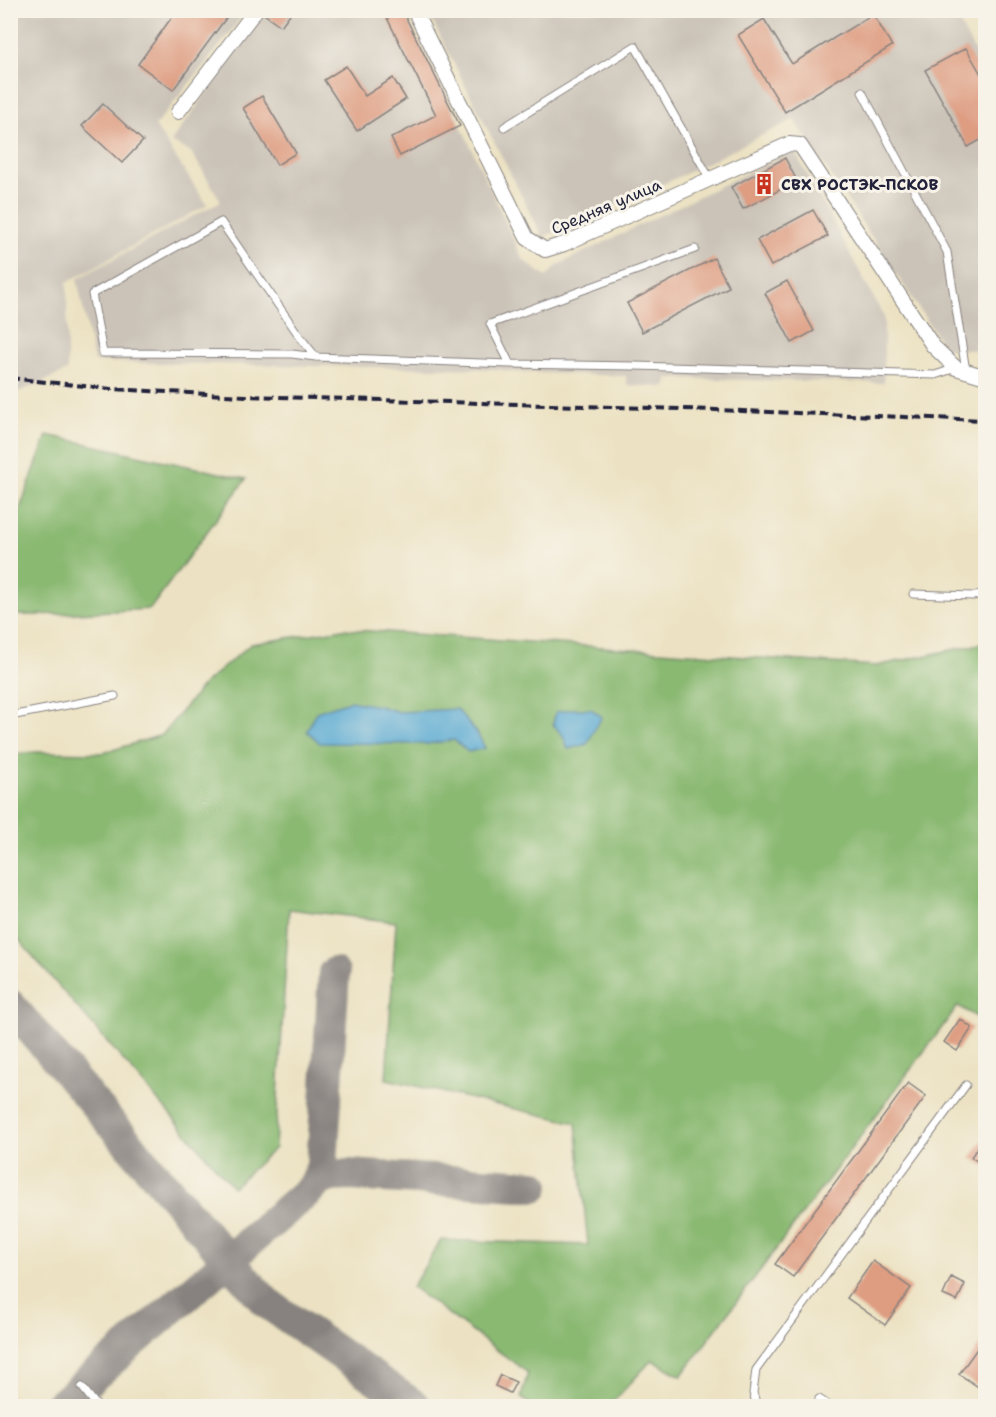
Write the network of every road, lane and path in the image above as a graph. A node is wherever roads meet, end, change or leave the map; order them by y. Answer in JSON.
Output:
{"nodes":[{"id":1,"x":256,"y":10,"type":"edge"},
{"id":2,"x":414,"y":10,"type":"edge"},
{"id":3,"x":862,"y":92,"type":"dead end"},
{"id":4,"x":178,"y":112,"type":"dead end"},
{"id":5,"x":504,"y":127,"type":"dead end"},
{"id":6,"x":710,"y":179,"type":"junction"},
{"id":7,"x":695,"y":249,"type":"dead end"},
{"id":8,"x":316,"y":357,"type":"junction"},
{"id":9,"x":510,"y":364,"type":"junction"},
{"id":10,"x":961,"y":370,"type":"junction"},
{"id":11,"x":986,"y":377,"type":"edge"},
{"id":12,"x":986,"y":593,"type":"edge"},
{"id":13,"x":913,"y":594,"type":"dead end"},
{"id":14,"x":115,"y":696,"type":"dead end"},
{"id":15,"x":10,"y":716,"type":"edge"},
{"id":16,"x":966,"y":1085,"type":"dead end"},
{"id":17,"x":82,"y":1387,"type":"dead end"},
{"id":18,"x":819,"y":1399,"type":"dead end"},
{"id":19,"x":97,"y":1407,"type":"edge"},
{"id":20,"x":757,"y":1407,"type":"edge"},
{"id":21,"x":830,"y":1407,"type":"edge"}],
"edges":[{"from":1,"to":4,"type":"street"},
{"from":2,"to":6,"type":"street","name":"Средняя улица"},
{"from":3,"to":10,"type":"lane"},
{"from":5,"to":6,"type":"lane"},
{"from":6,"to":10,"type":"street","name":"Средняя улица"},
{"from":7,"to":9,"type":"lane"},
{"from":8,"to":8,"type":"lane"},
{"from":8,"to":9,"type":"lane"},
{"from":9,"to":10,"type":"lane"},
{"from":10,"to":11,"type":"street"},
{"from":12,"to":13,"type":"lane"},
{"from":14,"to":15,"type":"lane"},
{"from":16,"to":20,"type":"lane"},
{"from":17,"to":19,"type":"lane"},
{"from":18,"to":21,"type":"lane"}]}
